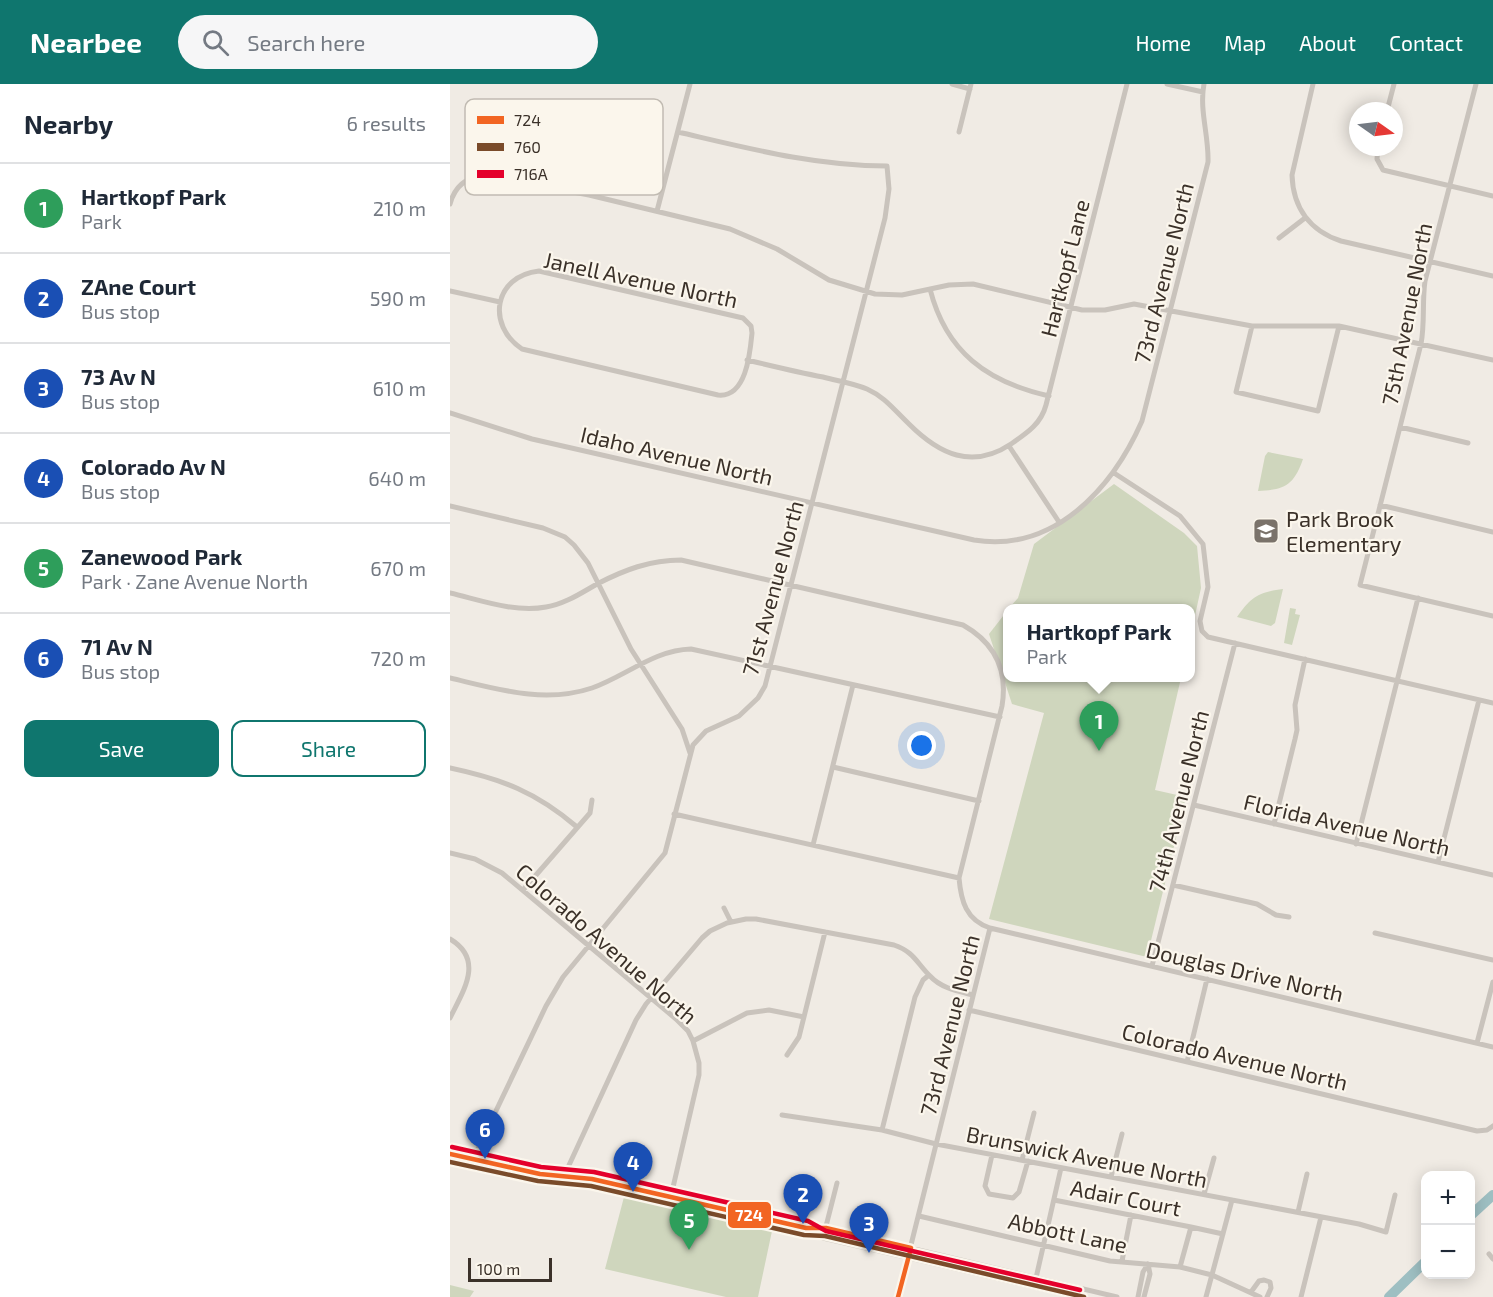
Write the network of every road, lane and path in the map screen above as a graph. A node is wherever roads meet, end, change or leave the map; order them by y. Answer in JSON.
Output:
{"nodes":[{"id":1,"x":690,"y":84,"type":"edge"},
{"id":2,"x":952,"y":84,"type":"edge"},
{"id":3,"x":1127,"y":84,"type":"edge"},
{"id":4,"x":1167,"y":84,"type":"edge"},
{"id":5,"x":1204,"y":84,"type":"edge"},
{"id":6,"x":1313,"y":84,"type":"edge"},
{"id":7,"x":1394,"y":84,"type":"edge"},
{"id":8,"x":1476,"y":84,"type":"edge"},
{"id":9,"x":970,"y":87,"type":"edge"},
{"id":10,"x":1203,"y":92,"type":"junction"},
{"id":11,"x":1389,"y":102,"type":"edge"},
{"id":12,"x":678,"y":132,"type":"junction"},
{"id":13,"x":959,"y":132,"type":"dead end"},
{"id":14,"x":1377,"y":156,"type":"edge"},
{"id":15,"x":465,"y":182,"type":"edge"},
{"id":16,"x":1450,"y":186,"type":"junction"},
{"id":17,"x":663,"y":188,"type":"edge"},
{"id":18,"x":589,"y":195,"type":"edge"},
{"id":19,"x":661,"y":195,"type":"edge"},
{"id":20,"x":1493,"y":196,"type":"edge"},
{"id":21,"x":450,"y":204,"type":"edge"},
{"id":22,"x":657,"y":211,"type":"junction"},
{"id":23,"x":1305,"y":218,"type":"junction"},
{"id":24,"x":1279,"y":238,"type":"dead end"},
{"id":25,"x":1430,"y":262,"type":"junction"},
{"id":26,"x":1493,"y":276,"type":"edge"},
{"id":27,"x":930,"y":289,"type":"junction"},
{"id":28,"x":450,"y":291,"type":"edge"},
{"id":29,"x":866,"y":292,"type":"junction"},
{"id":30,"x":500,"y":302,"type":"junction"},
{"id":31,"x":1071,"y":307,"type":"junction"},
{"id":32,"x":1170,"y":310,"type":"junction"},
{"id":33,"x":1252,"y":326,"type":"junction"},
{"id":34,"x":1339,"y":326,"type":"junction"},
{"id":35,"x":1421,"y":344,"type":"junction"},
{"id":36,"x":747,"y":360,"type":"junction"},
{"id":37,"x":1493,"y":360,"type":"edge"},
{"id":38,"x":843,"y":382,"type":"junction"},
{"id":39,"x":1048,"y":396,"type":"junction"},
{"id":40,"x":450,"y":412,"type":"edge"},
{"id":41,"x":1400,"y":427,"type":"junction"},
{"id":42,"x":1468,"y":443,"type":"dead end"},
{"id":43,"x":1009,"y":446,"type":"junction"},
{"id":44,"x":1119,"y":464,"type":"joint"},
{"id":45,"x":1114,"y":473,"type":"junction"},
{"id":46,"x":812,"y":504,"type":"junction"},
{"id":47,"x":450,"y":506,"type":"edge"},
{"id":48,"x":1380,"y":506,"type":"junction"},
{"id":49,"x":1059,"y":522,"type":"junction"},
{"id":50,"x":1493,"y":532,"type":"edge"},
{"id":51,"x":598,"y":584,"type":"junction"},
{"id":52,"x":791,"y":585,"type":"junction"},
{"id":53,"x":450,"y":593,"type":"edge"},
{"id":54,"x":1418,"y":598,"type":"junction"},
{"id":55,"x":1493,"y":616,"type":"edge"},
{"id":56,"x":1235,"y":643,"type":"junction"},
{"id":57,"x":1305,"y":659,"type":"junction"},
{"id":58,"x":640,"y":664,"type":"junction"},
{"id":59,"x":771,"y":666,"type":"junction"},
{"id":60,"x":450,"y":678,"type":"edge"},
{"id":61,"x":1003,"y":679,"type":"edge"},
{"id":62,"x":1397,"y":681,"type":"junction"},
{"id":63,"x":1004,"y":682,"type":"edge"},
{"id":64,"x":853,"y":685,"type":"junction"},
{"id":65,"x":1479,"y":700,"type":"junction"},
{"id":66,"x":1493,"y":703,"type":"edge"},
{"id":67,"x":1000,"y":717,"type":"junction"},
{"id":68,"x":690,"y":754,"type":"junction"},
{"id":69,"x":832,"y":767,"type":"junction"},
{"id":70,"x":450,"y":768,"type":"edge"},
{"id":71,"x":592,"y":800,"type":"dead end"},
{"id":72,"x":979,"y":801,"type":"junction"},
{"id":73,"x":1194,"y":805,"type":"junction"},
{"id":74,"x":675,"y":814,"type":"junction"},
{"id":75,"x":1274,"y":824,"type":"junction"},
{"id":76,"x":577,"y":827,"type":"junction"},
{"id":77,"x":1356,"y":844,"type":"junction"},
{"id":78,"x":813,"y":845,"type":"junction"},
{"id":79,"x":450,"y":853,"type":"edge"},
{"id":80,"x":1438,"y":862,"type":"junction"},
{"id":81,"x":1493,"y":875,"type":"edge"},
{"id":82,"x":959,"y":878,"type":"junction"},
{"id":83,"x":1173,"y":885,"type":"junction"},
{"id":84,"x":523,"y":890,"type":"junction"},
{"id":85,"x":724,"y":908,"type":"dead end"},
{"id":86,"x":1289,"y":917,"type":"dead end"},
{"id":87,"x":731,"y":922,"type":"junction"},
{"id":88,"x":990,"y":928,"type":"junction"},
{"id":89,"x":825,"y":932,"type":"junction"},
{"id":90,"x":1375,"y":933,"type":"dead end"},
{"id":91,"x":450,"y":939,"type":"edge"},
{"id":92,"x":588,"y":944,"type":"junction"},
{"id":93,"x":1493,"y":960,"type":"edge"},
{"id":94,"x":1152,"y":966,"type":"junction"},
{"id":95,"x":929,"y":975,"type":"junction"},
{"id":96,"x":1207,"y":979,"type":"junction"},
{"id":97,"x":1493,"y":982,"type":"edge"},
{"id":98,"x":973,"y":995,"type":"junction"},
{"id":99,"x":651,"y":998,"type":"junction"},
{"id":100,"x":969,"y":1010,"type":"junction"},
{"id":101,"x":804,"y":1017,"type":"junction"},
{"id":102,"x":450,"y":1018,"type":"edge"},
{"id":103,"x":693,"y":1041,"type":"junction"},
{"id":104,"x":1477,"y":1043,"type":"junction"},
{"id":105,"x":1493,"y":1047,"type":"edge"},
{"id":106,"x":787,"y":1055,"type":"dead end"},
{"id":107,"x":1187,"y":1062,"type":"junction"},
{"id":108,"x":1034,"y":1113,"type":"dead end"},
{"id":109,"x":782,"y":1115,"type":"dead end"},
{"id":110,"x":1493,"y":1126,"type":"edge"},
{"id":111,"x":882,"y":1130,"type":"junction"},
{"id":112,"x":1122,"y":1134,"type":"dead end"},
{"id":113,"x":936,"y":1144,"type":"junction"},
{"id":114,"x":450,"y":1154,"type":"edge"},
{"id":115,"x":992,"y":1155,"type":"junction"},
{"id":116,"x":1214,"y":1158,"type":"dead end"},
{"id":117,"x":473,"y":1160,"type":"junction"},
{"id":118,"x":1025,"y":1161,"type":"junction"},
{"id":119,"x":1061,"y":1167,"type":"junction"},
{"id":120,"x":1307,"y":1174,"type":"dead end"},
{"id":121,"x":564,"y":1176,"type":"junction"},
{"id":122,"x":1111,"y":1177,"type":"junction"},
{"id":123,"x":837,"y":1183,"type":"dead end"},
{"id":124,"x":1204,"y":1194,"type":"junction"},
{"id":125,"x":1395,"y":1195,"type":"dead end"},
{"id":126,"x":671,"y":1196,"type":"junction"},
{"id":127,"x":1054,"y":1200,"type":"junction"},
{"id":128,"x":1232,"y":1200,"type":"junction"},
{"id":129,"x":1298,"y":1212,"type":"junction"},
{"id":130,"x":1131,"y":1215,"type":"junction"},
{"id":131,"x":919,"y":1216,"type":"junction"},
{"id":132,"x":1321,"y":1217,"type":"junction"},
{"id":133,"x":1191,"y":1227,"type":"junction"},
{"id":134,"x":806,"y":1228,"type":"junction"},
{"id":135,"x":826,"y":1228,"type":"junction"},
{"id":136,"x":1223,"y":1234,"type":"junction"},
{"id":137,"x":823,"y":1238,"type":"junction"},
{"id":138,"x":1043,"y":1245,"type":"junction"},
{"id":139,"x":911,"y":1248,"type":"junction"},
{"id":140,"x":908,"y":1257,"type":"junction"},
{"id":141,"x":1122,"y":1262,"type":"junction"},
{"id":142,"x":1149,"y":1264,"type":"junction"},
{"id":143,"x":1180,"y":1267,"type":"junction"},
{"id":144,"x":1212,"y":1275,"type":"junction"},
{"id":145,"x":1036,"y":1278,"type":"junction"},
{"id":146,"x":1251,"y":1292,"type":"junction"},
{"id":147,"x":898,"y":1297,"type":"edge"},
{"id":148,"x":1078,"y":1297,"type":"edge"},
{"id":149,"x":1117,"y":1297,"type":"edge"},
{"id":150,"x":1137,"y":1297,"type":"edge"},
{"id":151,"x":1144,"y":1297,"type":"edge"},
{"id":152,"x":1206,"y":1297,"type":"edge"},
{"id":153,"x":1260,"y":1297,"type":"edge"},
{"id":154,"x":1267,"y":1297,"type":"edge"},
{"id":155,"x":1301,"y":1297,"type":"edge"}],
"edges":[{"from":1,"to":12,"type":"street"},
{"from":2,"to":9,"type":"street"},
{"from":3,"to":31,"type":"street","name":"Hartkopf Lane"},
{"from":4,"to":10,"type":"street"},
{"from":5,"to":10,"type":"street","name":"73rd Avenue North"},
{"from":6,"to":23,"type":"street"},
{"from":7,"to":11,"type":"street"},
{"from":8,"to":16,"type":"street","name":"75th Avenue North"},
{"from":9,"to":13,"type":"street"},
{"from":10,"to":32,"type":"street","name":"73rd Avenue North"},
{"from":12,"to":17,"type":"street"},
{"from":12,"to":29,"type":"street","name":"71st Avenue North"},
{"from":14,"to":16,"type":"street"},
{"from":15,"to":21,"type":"street"},
{"from":16,"to":20,"type":"street"},
{"from":16,"to":25,"type":"street","name":"75th Avenue North"},
{"from":18,"to":22,"type":"street"},
{"from":19,"to":22,"type":"street"},
{"from":22,"to":29,"type":"street"},
{"from":23,"to":24,"type":"street"},
{"from":23,"to":25,"type":"street"},
{"from":25,"to":26,"type":"street"},
{"from":25,"to":35,"type":"street","name":"75th Avenue North"},
{"from":27,"to":29,"type":"street"},
{"from":27,"to":31,"type":"street"},
{"from":27,"to":39,"type":"street"},
{"from":28,"to":30,"type":"street"},
{"from":29,"to":38,"type":"street","name":"71st Avenue North"},
{"from":30,"to":36,"type":"street","name":"Janell Avenue North"},
{"from":30,"to":36,"type":"street","name":"Janell Avenue North"},
{"from":31,"to":32,"type":"street"},
{"from":31,"to":39,"type":"street","name":"Hartkopf Lane"},
{"from":32,"to":33,"type":"street"},
{"from":32,"to":44,"type":"street","name":"73rd Avenue North"},
{"from":33,"to":34,"type":"street"},
{"from":33,"to":34,"type":"street"},
{"from":34,"to":35,"type":"street"},
{"from":35,"to":37,"type":"street"},
{"from":35,"to":41,"type":"street","name":"75th Avenue North"},
{"from":36,"to":38,"type":"street","name":"Hartkopf Lane"},
{"from":38,"to":43,"type":"street","name":"Hartkopf Lane"},
{"from":38,"to":46,"type":"street","name":"71st Avenue North"},
{"from":39,"to":43,"type":"street","name":"Hartkopf Lane"},
{"from":40,"to":46,"type":"street","name":"Idaho Avenue North"},
{"from":41,"to":42,"type":"street"},
{"from":41,"to":48,"type":"street","name":"75th Avenue North"},
{"from":43,"to":49,"type":"street"},
{"from":44,"to":45,"type":"street","name":"Idaho Avenue North"},
{"from":45,"to":49,"type":"street","name":"Idaho Avenue North"},
{"from":45,"to":56,"type":"street"},
{"from":46,"to":49,"type":"street","name":"Idaho Avenue North"},
{"from":46,"to":52,"type":"street","name":"71st Avenue North"},
{"from":47,"to":51,"type":"street"},
{"from":48,"to":50,"type":"street"},
{"from":48,"to":54,"type":"street","name":"75th Avenue North"},
{"from":51,"to":52,"type":"street","name":"73rd Avenue North"},
{"from":51,"to":53,"type":"street"},
{"from":51,"to":58,"type":"street"},
{"from":52,"to":59,"type":"street","name":"71st Avenue North"},
{"from":52,"to":61,"type":"street","name":"73rd Avenue North"},
{"from":54,"to":55,"type":"street"},
{"from":54,"to":62,"type":"street"},
{"from":56,"to":57,"type":"street"},
{"from":56,"to":73,"type":"street","name":"74th Avenue North"},
{"from":57,"to":62,"type":"street"},
{"from":57,"to":75,"type":"street"},
{"from":58,"to":59,"type":"street"},
{"from":58,"to":60,"type":"street"},
{"from":58,"to":68,"type":"street"},
{"from":59,"to":64,"type":"street"},
{"from":59,"to":68,"type":"street","name":"71st Avenue North"},
{"from":62,"to":65,"type":"street"},
{"from":62,"to":77,"type":"street"},
{"from":63,"to":67,"type":"street","name":"73rd Avenue North"},
{"from":64,"to":67,"type":"street"},
{"from":64,"to":69,"type":"street"},
{"from":65,"to":66,"type":"street"},
{"from":65,"to":80,"type":"street"},
{"from":67,"to":72,"type":"street","name":"73rd Avenue North"},
{"from":68,"to":74,"type":"street","name":"71st Avenue North"},
{"from":69,"to":72,"type":"street"},
{"from":69,"to":78,"type":"street"},
{"from":70,"to":76,"type":"street"},
{"from":71,"to":76,"type":"street"},
{"from":72,"to":82,"type":"street","name":"73rd Avenue North"},
{"from":73,"to":75,"type":"street","name":"Florida Avenue North"},
{"from":73,"to":83,"type":"street","name":"74th Avenue North"},
{"from":74,"to":78,"type":"street"},
{"from":74,"to":92,"type":"street","name":"71st Avenue North"},
{"from":75,"to":77,"type":"street","name":"Florida Avenue North"},
{"from":76,"to":84,"type":"street"},
{"from":77,"to":80,"type":"street","name":"Florida Avenue North"},
{"from":78,"to":82,"type":"street"},
{"from":79,"to":84,"type":"street","name":"Colorado Avenue North"},
{"from":80,"to":81,"type":"street","name":"Florida Avenue North"},
{"from":82,"to":88,"type":"street","name":"73rd Avenue North"},
{"from":83,"to":86,"type":"street"},
{"from":83,"to":94,"type":"street","name":"74th Avenue North"},
{"from":84,"to":92,"type":"street","name":"Colorado Avenue North"},
{"from":85,"to":87,"type":"street"},
{"from":87,"to":89,"type":"street"},
{"from":87,"to":99,"type":"street"},
{"from":88,"to":94,"type":"street","name":"Douglas Drive North"},
{"from":88,"to":98,"type":"street","name":"73rd Avenue North"},
{"from":89,"to":95,"type":"street"},
{"from":89,"to":101,"type":"street"},
{"from":90,"to":93,"type":"street"},
{"from":91,"to":102,"type":"street"},
{"from":92,"to":99,"type":"street","name":"Colorado Avenue North"},
{"from":92,"to":117,"type":"street","name":"71st Avenue North"},
{"from":94,"to":96,"type":"street","name":"Douglas Drive North"},
{"from":95,"to":98,"type":"street"},
{"from":95,"to":111,"type":"street"},
{"from":96,"to":104,"type":"street","name":"Douglas Drive North"},
{"from":96,"to":107,"type":"street"},
{"from":97,"to":104,"type":"street"},
{"from":98,"to":100,"type":"street","name":"73rd Avenue North"},
{"from":99,"to":103,"type":"street","name":"Colorado Avenue North"},
{"from":99,"to":121,"type":"street"},
{"from":100,"to":107,"type":"street","name":"Colorado Avenue North"},
{"from":100,"to":113,"type":"street","name":"73rd Avenue North"},
{"from":101,"to":103,"type":"street"},
{"from":101,"to":106,"type":"street"},
{"from":103,"to":126,"type":"street","name":"Colorado Avenue North"},
{"from":104,"to":105,"type":"street","name":"Douglas Drive North"},
{"from":107,"to":110,"type":"street","name":"Colorado Avenue North"},
{"from":108,"to":118,"type":"street"},
{"from":109,"to":111,"type":"street","name":"Brunswick Avenue North"},
{"from":111,"to":113,"type":"street","name":"Brunswick Avenue North"},
{"from":112,"to":122,"type":"street"},
{"from":113,"to":115,"type":"street","name":"Brunswick Avenue North"},
{"from":113,"to":131,"type":"street","name":"73rd Avenue North"},
{"from":114,"to":117,"type":"street"},
{"from":115,"to":118,"type":"street","name":"Brunswick Avenue North"},
{"from":115,"to":118,"type":"street"},
{"from":116,"to":124,"type":"street"},
{"from":117,"to":121,"type":"street"},
{"from":118,"to":119,"type":"street","name":"Brunswick Avenue North"},
{"from":119,"to":122,"type":"street","name":"Brunswick Avenue North"},
{"from":119,"to":127,"type":"street"},
{"from":120,"to":129,"type":"street"},
{"from":121,"to":126,"type":"street"},
{"from":122,"to":124,"type":"street","name":"Brunswick Avenue North"},
{"from":123,"to":135,"type":"street"},
{"from":124,"to":128,"type":"street","name":"Brunswick Avenue North"},
{"from":125,"to":132,"type":"street","name":"Brunswick Avenue North"},
{"from":126,"to":134,"type":"street"},
{"from":127,"to":130,"type":"street","name":"Adair Court"},
{"from":127,"to":138,"type":"street"},
{"from":128,"to":129,"type":"street","name":"Brunswick Avenue North"},
{"from":128,"to":136,"type":"street"},
{"from":129,"to":132,"type":"street","name":"Brunswick Avenue North"},
{"from":130,"to":133,"type":"street","name":"Adair Court"},
{"from":130,"to":141,"type":"street"},
{"from":131,"to":138,"type":"street","name":"Abbott Lane"},
{"from":131,"to":139,"type":"street","name":"73rd Avenue North"},
{"from":132,"to":155,"type":"street"},
{"from":133,"to":136,"type":"street"},
{"from":133,"to":143,"type":"street"},
{"from":134,"to":135,"type":"street"},
{"from":134,"to":137,"type":"street"},
{"from":135,"to":137,"type":"street"},
{"from":135,"to":139,"type":"street"},
{"from":136,"to":144,"type":"street"},
{"from":137,"to":140,"type":"street"},
{"from":138,"to":141,"type":"street","name":"Abbott Lane"},
{"from":138,"to":145,"type":"street"},
{"from":139,"to":140,"type":"street","name":"73rd Avenue North"},
{"from":139,"to":145,"type":"street"},
{"from":140,"to":147,"type":"street","name":"73rd Avenue North"},
{"from":140,"to":148,"type":"street"},
{"from":141,"to":142,"type":"street","name":"Abbott Lane"},
{"from":142,"to":143,"type":"street","name":"Abbott Lane"},
{"from":142,"to":150,"type":"street"},
{"from":142,"to":151,"type":"street"},
{"from":143,"to":144,"type":"street","name":"Abbott Lane"},
{"from":144,"to":146,"type":"street","name":"Abbott Lane"},
{"from":144,"to":152,"type":"street"},
{"from":145,"to":149,"type":"street"},
{"from":146,"to":153,"type":"street","name":"Abbott Lane"},
{"from":146,"to":154,"type":"street"}]}
